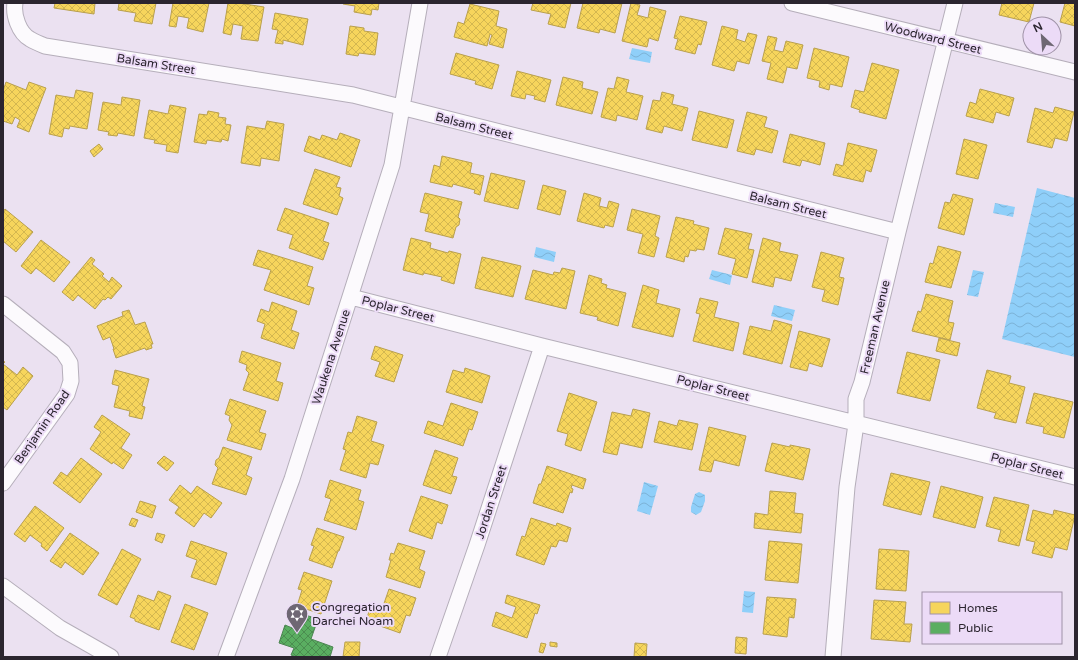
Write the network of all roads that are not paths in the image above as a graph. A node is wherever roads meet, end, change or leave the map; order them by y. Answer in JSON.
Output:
{"nodes":[{"id":1,"x":15,"y":3,"type":"edge"},
{"id":2,"x":420,"y":3,"type":"edge"},
{"id":3,"x":792,"y":3,"type":"edge"},
{"id":4,"x":955,"y":3,"type":"edge"},
{"id":5,"x":946,"y":41,"type":"junction"},
{"id":6,"x":1075,"y":72,"type":"edge"},
{"id":7,"x":403,"y":108,"type":"junction"},
{"id":8,"x":898,"y":232,"type":"junction"},
{"id":9,"x":351,"y":297,"type":"junction"},
{"id":10,"x":3,"y":304,"type":"edge"},
{"id":11,"x":542,"y":346,"type":"junction"},
{"id":12,"x":856,"y":424,"type":"junction"},
{"id":13,"x":1075,"y":478,"type":"edge"},
{"id":14,"x":3,"y":483,"type":"edge"},
{"id":15,"x":3,"y":586,"type":"edge"},
{"id":16,"x":111,"y":657,"type":"edge"},
{"id":17,"x":226,"y":657,"type":"edge"},
{"id":18,"x":438,"y":657,"type":"edge"},
{"id":19,"x":834,"y":657,"type":"edge"}],
"edges":[{"from":1,"to":7,"type":"street","name":"Balsam Street"},
{"from":2,"to":7,"type":"street","name":"Waukena Avenue"},
{"from":3,"to":5,"type":"street","name":"Woodward Street"},
{"from":4,"to":5,"type":"street","name":"Freeman Avenue"},
{"from":5,"to":6,"type":"street","name":"Woodward Street"},
{"from":5,"to":8,"type":"street","name":"Freeman Avenue"},
{"from":7,"to":8,"type":"street","name":"Balsam Street"},
{"from":7,"to":9,"type":"street","name":"Waukena Avenue"},
{"from":8,"to":12,"type":"street","name":"Freeman Avenue"},
{"from":9,"to":11,"type":"street","name":"Poplar Street"},
{"from":9,"to":17,"type":"street","name":"Waukena Avenue"},
{"from":10,"to":14,"type":"street","name":"Benjamin Road"},
{"from":11,"to":12,"type":"street","name":"Poplar Street"},
{"from":11,"to":18,"type":"street","name":"Jordan Street"},
{"from":12,"to":13,"type":"street","name":"Poplar Street"},
{"from":12,"to":19,"type":"street","name":"Freeman Avenue"},
{"from":15,"to":16,"type":"street"}]}
